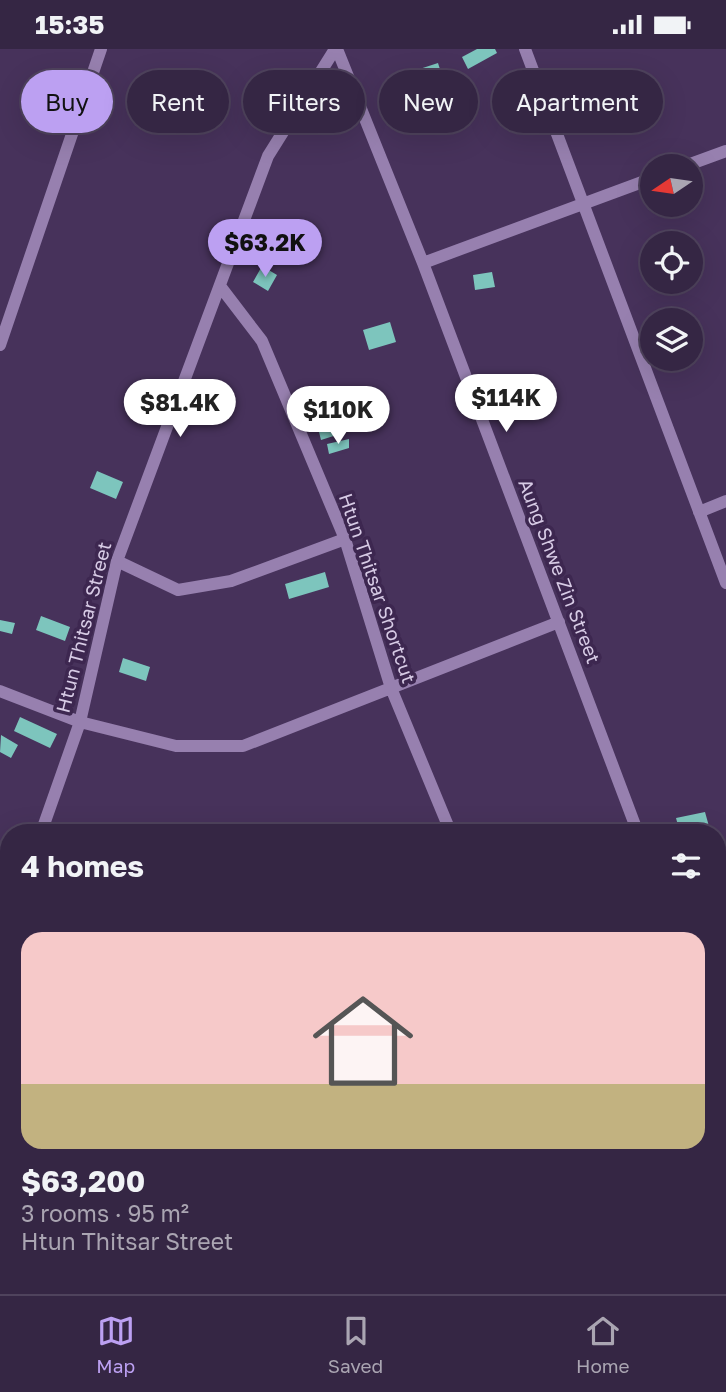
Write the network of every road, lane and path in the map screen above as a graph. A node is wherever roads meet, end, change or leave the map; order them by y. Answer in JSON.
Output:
{"nodes":[{"id":1,"x":101,"y":49,"type":"edge"},
{"id":2,"x":336,"y":49,"type":"edge"},
{"id":3,"x":525,"y":49,"type":"edge"},
{"id":4,"x":726,"y":151,"type":"edge"},
{"id":5,"x":704,"y":159,"type":"edge"},
{"id":6,"x":640,"y":183,"type":"edge"},
{"id":7,"x":583,"y":204,"type":"junction"},
{"id":8,"x":423,"y":263,"type":"junction"},
{"id":9,"x":220,"y":286,"type":"junction"},
{"id":10,"x":0,"y":345,"type":"edge"},
{"id":11,"x":726,"y":502,"type":"edge"},
{"id":12,"x":699,"y":512,"type":"junction"},
{"id":13,"x":345,"y":539,"type":"junction"},
{"id":14,"x":117,"y":561,"type":"junction"},
{"id":15,"x":726,"y":583,"type":"edge"},
{"id":16,"x":559,"y":622,"type":"junction"},
{"id":17,"x":391,"y":688,"type":"junction"},
{"id":18,"x":0,"y":691,"type":"edge"},
{"id":19,"x":80,"y":722,"type":"junction"},
{"id":20,"x":44,"y":824,"type":"edge"},
{"id":21,"x":447,"y":824,"type":"edge"},
{"id":22,"x":635,"y":824,"type":"edge"}],
"edges":[{"from":1,"to":10,"type":"street"},
{"from":2,"to":8,"type":"street","name":"Aung Shwe Zin Street"},
{"from":2,"to":9,"type":"street","name":"Htun Thitsar Street"},
{"from":3,"to":7,"type":"street"},
{"from":4,"to":5,"type":"street"},
{"from":6,"to":7,"type":"street"},
{"from":7,"to":8,"type":"street"},
{"from":7,"to":12,"type":"street"},
{"from":8,"to":16,"type":"street","name":"Aung Shwe Zin Street"},
{"from":9,"to":13,"type":"street","name":"Htun Thitsar Shortcut"},
{"from":9,"to":14,"type":"street","name":"Htun Thitsar Street"},
{"from":11,"to":12,"type":"street"},
{"from":12,"to":15,"type":"street"},
{"from":13,"to":14,"type":"street"},
{"from":13,"to":17,"type":"street","name":"Htun Thitsar Shortcut"},
{"from":14,"to":19,"type":"street","name":"Htun Thitsar Street"},
{"from":16,"to":17,"type":"street"},
{"from":16,"to":22,"type":"street","name":"Aung Shwe Zin Street"},
{"from":17,"to":19,"type":"street"},
{"from":17,"to":21,"type":"street","name":"Htun Thitsar Shortcut"},
{"from":18,"to":19,"type":"street"},
{"from":19,"to":20,"type":"street","name":"Htun Thitsar Street"}]}
